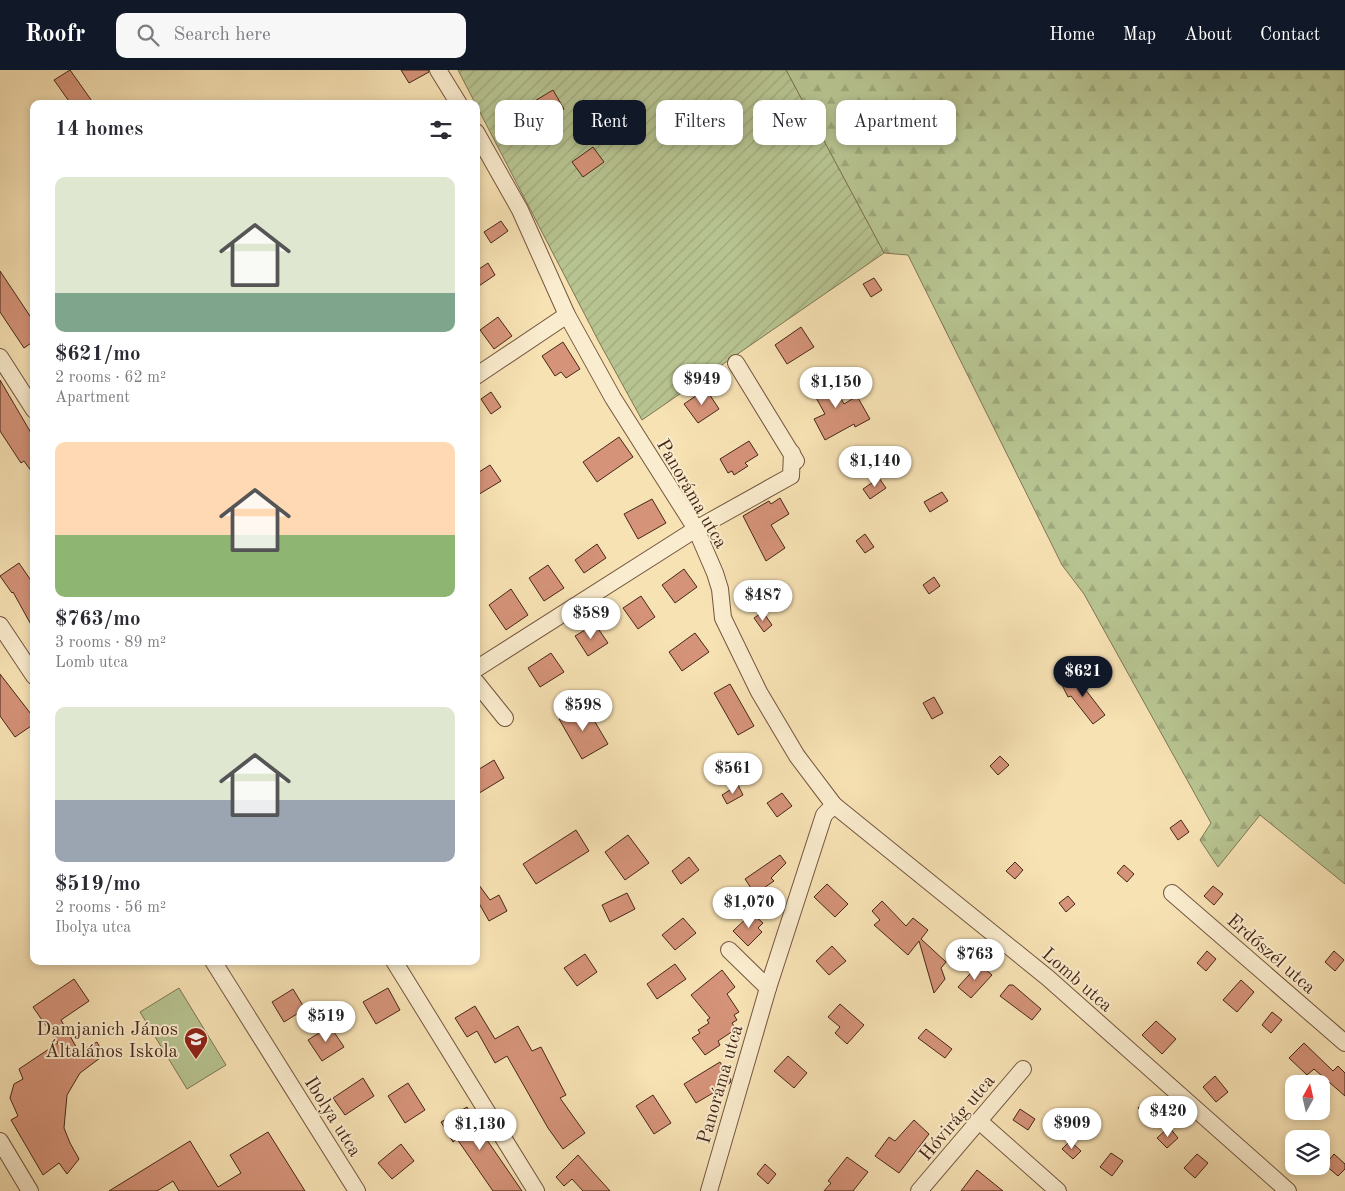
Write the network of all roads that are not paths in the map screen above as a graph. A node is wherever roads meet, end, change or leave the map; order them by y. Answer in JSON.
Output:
{"nodes":[{"id":1,"x":438,"y":70,"type":"edge"},
{"id":2,"x":457,"y":100,"type":"edge"},
{"id":3,"x":480,"y":139,"type":"edge"},
{"id":4,"x":568,"y":315,"type":"junction"},
{"id":5,"x":0,"y":357,"type":"edge"},
{"id":6,"x":736,"y":363,"type":"dead end"},
{"id":7,"x":480,"y":373,"type":"edge"},
{"id":8,"x":30,"y":404,"type":"edge"},
{"id":9,"x":792,"y":453,"type":"junction"},
{"id":10,"x":802,"y":470,"type":"dead end"},
{"id":11,"x":696,"y":529,"type":"junction"},
{"id":12,"x":0,"y":625,"type":"edge"},
{"id":13,"x":480,"y":666,"type":"edge"},
{"id":14,"x":30,"y":670,"type":"edge"},
{"id":15,"x":480,"y":687,"type":"edge"},
{"id":16,"x":505,"y":718,"type":"dead end"},
{"id":17,"x":834,"y":805,"type":"junction"},
{"id":18,"x":1172,"y":893,"type":"dead end"},
{"id":19,"x":729,"y":950,"type":"dead end"},
{"id":20,"x":216,"y":965,"type":"edge"},
{"id":21,"x":396,"y":965,"type":"edge"},
{"id":22,"x":768,"y":988,"type":"junction"},
{"id":23,"x":1345,"y":1043,"type":"edge"},
{"id":24,"x":1023,"y":1069,"type":"dead end"},
{"id":25,"x":979,"y":1121,"type":"junction"},
{"id":26,"x":0,"y":1142,"type":"edge"},
{"id":27,"x":30,"y":1191,"type":"edge"},
{"id":28,"x":357,"y":1191,"type":"edge"},
{"id":29,"x":536,"y":1191,"type":"edge"},
{"id":30,"x":709,"y":1191,"type":"edge"},
{"id":31,"x":919,"y":1191,"type":"edge"},
{"id":32,"x":1058,"y":1191,"type":"edge"},
{"id":33,"x":1288,"y":1191,"type":"edge"}],
"edges":[{"from":1,"to":2,"type":"street"},
{"from":3,"to":4,"type":"street","name":"Panoráma utca"},
{"from":4,"to":7,"type":"street"},
{"from":4,"to":11,"type":"street","name":"Panoráma utca"},
{"from":5,"to":8,"type":"street"},
{"from":6,"to":9,"type":"street"},
{"from":9,"to":10,"type":"street"},
{"from":9,"to":11,"type":"street"},
{"from":11,"to":13,"type":"street"},
{"from":11,"to":17,"type":"street","name":"Panoráma utca"},
{"from":12,"to":14,"type":"street"},
{"from":15,"to":16,"type":"street"},
{"from":17,"to":22,"type":"street","name":"Panoráma utca"},
{"from":17,"to":33,"type":"street","name":"Lomb utca"},
{"from":18,"to":23,"type":"street","name":"Erdőszél utca"},
{"from":19,"to":22,"type":"street"},
{"from":20,"to":28,"type":"street","name":"Ibolya utca"},
{"from":21,"to":29,"type":"street"},
{"from":22,"to":30,"type":"street","name":"Panoráma utca"},
{"from":24,"to":25,"type":"street","name":"Hóvirág utca"},
{"from":25,"to":31,"type":"street","name":"Hóvirág utca"},
{"from":25,"to":32,"type":"street"},
{"from":26,"to":27,"type":"street"}]}
